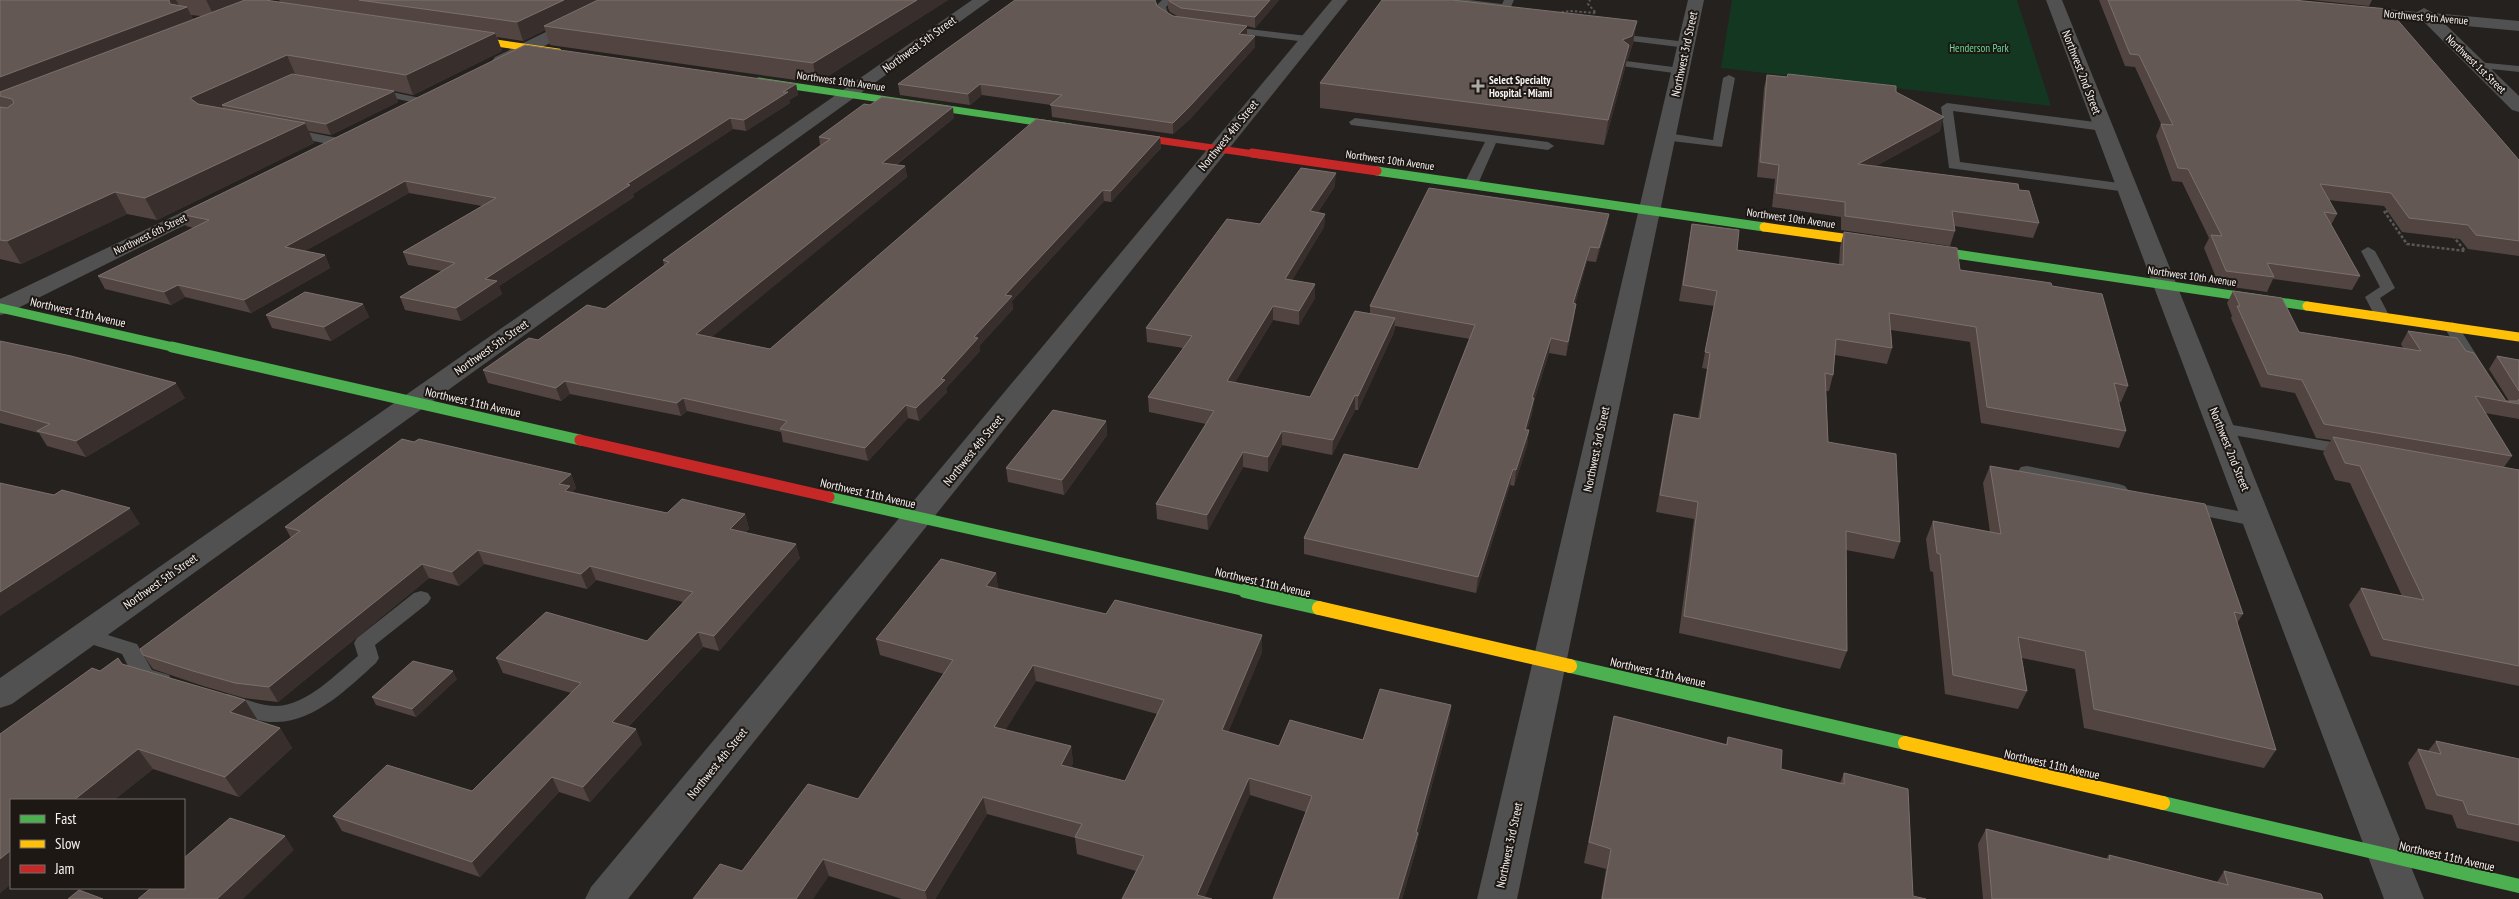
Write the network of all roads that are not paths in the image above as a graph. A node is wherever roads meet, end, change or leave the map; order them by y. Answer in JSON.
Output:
{"nodes":[{"id":1,"x":623,"y":0,"type":"edge"},
{"id":2,"x":982,"y":0,"type":"edge"},
{"id":3,"x":1168,"y":0,"type":"edge"},
{"id":4,"x":1340,"y":0,"type":"edge"},
{"id":5,"x":1441,"y":0,"type":"edge"},
{"id":6,"x":1510,"y":0,"type":"edge"},
{"id":7,"x":1696,"y":0,"type":"edge"},
{"id":8,"x":2054,"y":0,"type":"edge"},
{"id":9,"x":2411,"y":0,"type":"edge"},
{"id":10,"x":2346,"y":10,"type":"edge"},
{"id":11,"x":2428,"y":17,"type":"junction"},
{"id":12,"x":1187,"y":24,"type":"edge"},
{"id":13,"x":2519,"y":26,"type":"edge"},
{"id":14,"x":1214,"y":28,"type":"edge"},
{"id":15,"x":1597,"y":34,"type":"edge"},
{"id":16,"x":450,"y":36,"type":"edge"},
{"id":17,"x":1307,"y":39,"type":"junction"},
{"id":18,"x":1687,"y":45,"type":"junction"},
{"id":19,"x":528,"y":48,"type":"junction"},
{"id":20,"x":574,"y":54,"type":"edge"},
{"id":21,"x":1626,"y":64,"type":"edge"},
{"id":22,"x":2476,"y":64,"type":"junction"},
{"id":23,"x":2519,"y":69,"type":"edge"},
{"id":24,"x":483,"y":70,"type":"edge"},
{"id":25,"x":1681,"y":71,"type":"junction"},
{"id":26,"x":1729,"y":78,"type":"dead end"},
{"id":27,"x":748,"y":80,"type":"edge"},
{"id":28,"x":358,"y":89,"type":"edge"},
{"id":29,"x":849,"y":94,"type":"junction"},
{"id":30,"x":430,"y":96,"type":"joint"},
{"id":31,"x":2519,"y":106,"type":"edge"},
{"id":32,"x":396,"y":113,"type":"edge"},
{"id":33,"x":1355,"y":122,"type":"edge"},
{"id":34,"x":2103,"y":127,"type":"junction"},
{"id":35,"x":1082,"y":128,"type":"edge"},
{"id":36,"x":272,"y":130,"type":"edge"},
{"id":37,"x":1111,"y":133,"type":"edge"},
{"id":38,"x":1667,"y":137,"type":"junction"},
{"id":39,"x":347,"y":138,"type":"joint"},
{"id":40,"x":1492,"y":139,"type":"junction"},
{"id":41,"x":1548,"y":146,"type":"edge"},
{"id":42,"x":1218,"y":148,"type":"junction"},
{"id":43,"x":312,"y":155,"type":"edge"},
{"id":44,"x":1471,"y":184,"type":"junction"},
{"id":45,"x":2127,"y":188,"type":"junction"},
{"id":46,"x":232,"y":194,"type":"edge"},
{"id":47,"x":1649,"y":210,"type":"junction"},
{"id":48,"x":1892,"y":245,"type":"edge"},
{"id":49,"x":1911,"y":248,"type":"edge"},
{"id":50,"x":2368,"y":251,"type":"dead end"},
{"id":51,"x":2164,"y":285,"type":"junction"},
{"id":52,"x":0,"y":308,"type":"edge"},
{"id":53,"x":2382,"y":317,"type":"junction"},
{"id":54,"x":2452,"y":327,"type":"junction"},
{"id":55,"x":2519,"y":337,"type":"edge"},
{"id":56,"x":2488,"y":386,"type":"edge"},
{"id":57,"x":413,"y":402,"type":"junction"},
{"id":58,"x":2222,"y":428,"type":"junction"},
{"id":59,"x":2363,"y":453,"type":"edge"},
{"id":60,"x":2027,"y":471,"type":"edge"},
{"id":61,"x":2134,"y":493,"type":"edge"},
{"id":62,"x":2168,"y":502,"type":"edge"},
{"id":63,"x":917,"y":518,"type":"junction"},
{"id":64,"x":2259,"y":521,"type":"junction"},
{"id":65,"x":420,"y":598,"type":"dead end"},
{"id":66,"x":85,"y":635,"type":"junction"},
{"id":67,"x":1550,"y":661,"type":"junction"},
{"id":68,"x":180,"y":687,"type":"edge"},
{"id":69,"x":0,"y":695,"type":"edge"},
{"id":70,"x":206,"y":695,"type":"edge"},
{"id":71,"x":2388,"y":856,"type":"junction"},
{"id":72,"x":2519,"y":886,"type":"edge"},
{"id":73,"x":606,"y":899,"type":"edge"},
{"id":74,"x":1497,"y":899,"type":"edge"},
{"id":75,"x":2404,"y":899,"type":"edge"}],
"edges":[{"from":1,"to":19,"type":"street"},
{"from":2,"to":29,"type":"street","name":"Northwest 5th Street"},
{"from":3,"to":12,"type":"lane"},
{"from":4,"to":17,"type":"street","name":"Northwest 4th Street"},
{"from":5,"to":6,"type":"lane"},
{"from":7,"to":18,"type":"street","name":"Northwest 3rd Street"},
{"from":8,"to":34,"type":"street","name":"Northwest 2nd Street"},
{"from":9,"to":11,"type":"street","name":"Northwest 1st Street"},
{"from":10,"to":11,"type":"street","name":"Northwest 9th Avenue"},
{"from":11,"to":13,"type":"street","name":"Northwest 9th Avenue"},
{"from":11,"to":22,"type":"street","name":"Northwest 1st Street"},
{"from":14,"to":17,"type":"lane"},
{"from":15,"to":18,"type":"lane"},
{"from":16,"to":19,"type":"street"},
{"from":17,"to":42,"type":"street","name":"Northwest 4th Street"},
{"from":18,"to":25,"type":"street","name":"Northwest 3rd Street"},
{"from":19,"to":20,"type":"street"},
{"from":19,"to":24,"type":"street"},
{"from":21,"to":25,"type":"lane"},
{"from":22,"to":23,"type":"lane"},
{"from":22,"to":31,"type":"street","name":"Northwest 1st Street"},
{"from":25,"to":38,"type":"street","name":"Northwest 3rd Street"},
{"from":26,"to":38,"type":"lane"},
{"from":27,"to":29,"type":"street","name":"Northwest 10th Avenue"},
{"from":28,"to":30,"type":"lane"},
{"from":29,"to":35,"type":"street","name":"Northwest 10th Avenue"},
{"from":29,"to":57,"type":"street","name":"Northwest 5th Street"},
{"from":30,"to":32,"type":"street"},
{"from":33,"to":40,"type":"lane"},
{"from":34,"to":45,"type":"street","name":"Northwest 2nd Street"},
{"from":34,"to":45,"type":"lane"},
{"from":36,"to":39,"type":"lane"},
{"from":37,"to":42,"type":"street","name":"Northwest 10th Avenue"},
{"from":38,"to":47,"type":"street","name":"Northwest 3rd Street"},
{"from":39,"to":43,"type":"street"},
{"from":40,"to":41,"type":"lane"},
{"from":40,"to":44,"type":"lane"},
{"from":42,"to":44,"type":"street","name":"Northwest 10th Avenue"},
{"from":42,"to":63,"type":"street","name":"Northwest 4th Street"},
{"from":44,"to":47,"type":"street","name":"Northwest 10th Avenue"},
{"from":45,"to":51,"type":"street","name":"Northwest 2nd Street"},
{"from":46,"to":52,"type":"street","name":"Northwest 6th Street"},
{"from":47,"to":48,"type":"street","name":"Northwest 10th Avenue"},
{"from":47,"to":67,"type":"street","name":"Northwest 3rd Street"},
{"from":49,"to":51,"type":"street","name":"Northwest 10th Avenue"},
{"from":50,"to":53,"type":"lane"},
{"from":51,"to":53,"type":"street","name":"Northwest 10th Avenue"},
{"from":51,"to":58,"type":"street","name":"Northwest 2nd Street"},
{"from":52,"to":57,"type":"street","name":"Northwest 11th Avenue"},
{"from":53,"to":54,"type":"street","name":"Northwest 10th Avenue"},
{"from":54,"to":55,"type":"street","name":"Northwest 10th Avenue"},
{"from":54,"to":56,"type":"lane"},
{"from":57,"to":63,"type":"street","name":"Northwest 11th Avenue"},
{"from":57,"to":66,"type":"street","name":"Northwest 5th Street"},
{"from":58,"to":59,"type":"lane"},
{"from":58,"to":64,"type":"street","name":"Northwest 2nd Street"},
{"from":60,"to":61,"type":"lane"},
{"from":62,"to":64,"type":"lane"},
{"from":63,"to":67,"type":"street","name":"Northwest 11th Avenue"},
{"from":63,"to":73,"type":"street","name":"Northwest 4th Street"},
{"from":64,"to":71,"type":"street","name":"Northwest 2nd Street"},
{"from":65,"to":70,"type":"lane"},
{"from":66,"to":68,"type":"lane"},
{"from":66,"to":69,"type":"street","name":"Northwest 5th Street"},
{"from":67,"to":71,"type":"street","name":"Northwest 11th Avenue"},
{"from":67,"to":74,"type":"street","name":"Northwest 3rd Street"},
{"from":71,"to":72,"type":"street","name":"Northwest 11th Avenue"},
{"from":71,"to":75,"type":"street","name":"Northwest 2nd Street"}]}
